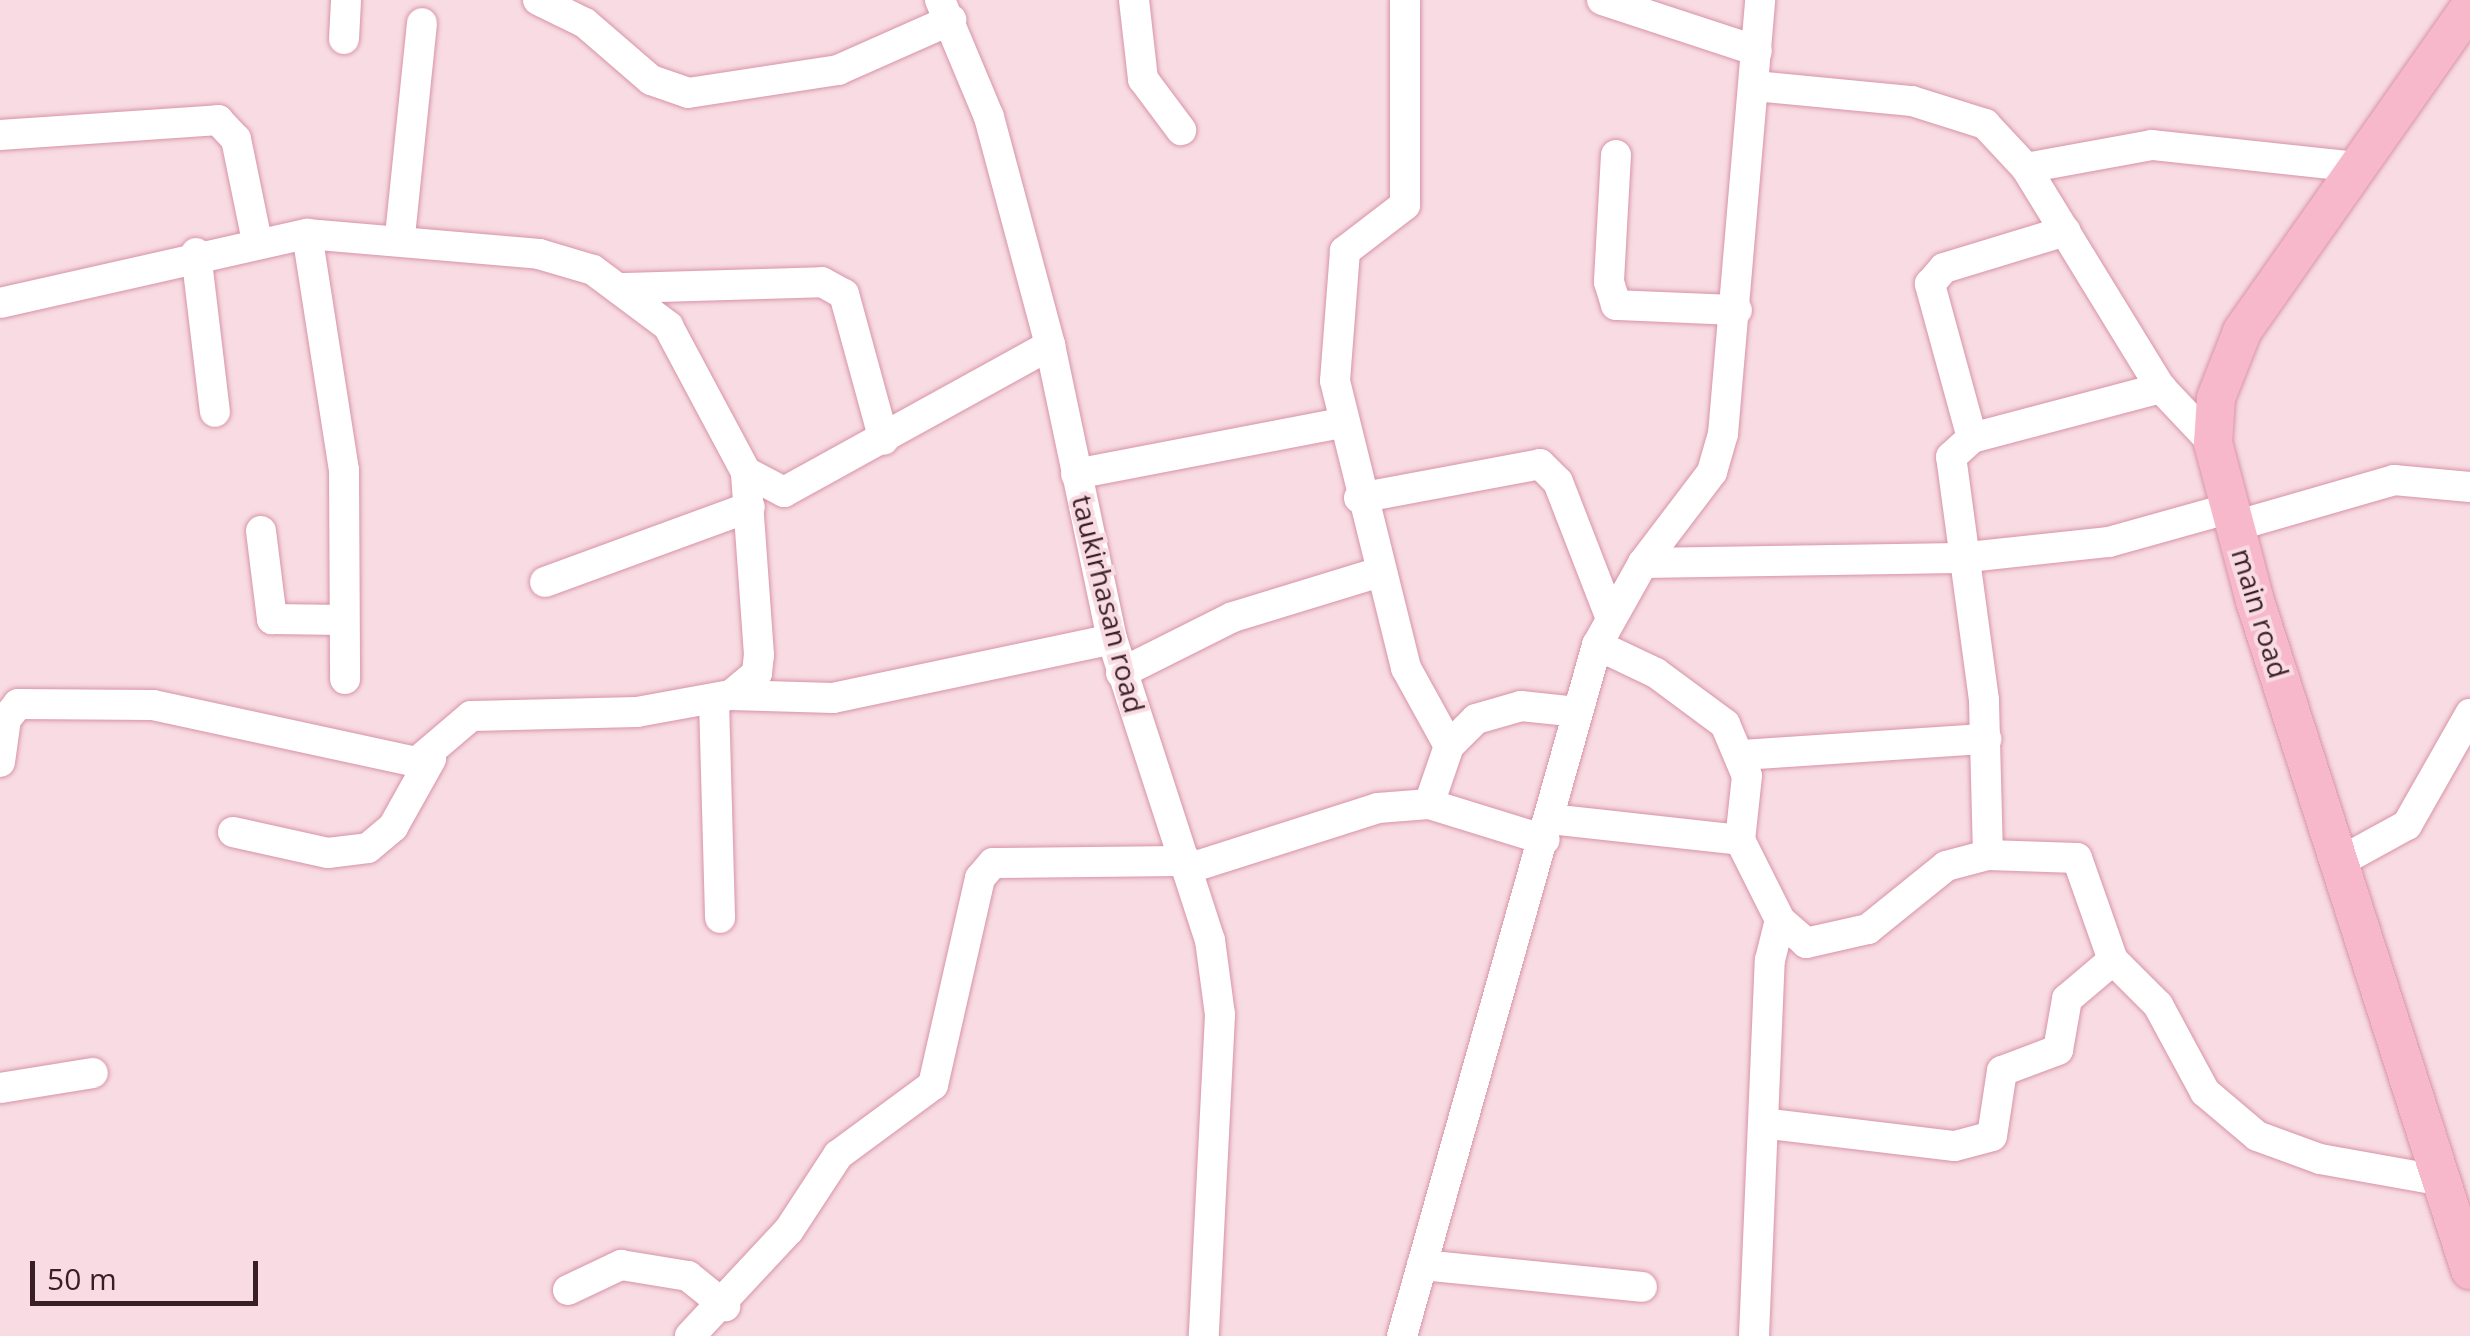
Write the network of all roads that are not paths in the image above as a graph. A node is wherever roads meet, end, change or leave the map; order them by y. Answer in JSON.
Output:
{"nodes":[{"id":1,"x":346,"y":0,"type":"edge"},
{"id":2,"x":538,"y":0,"type":"edge"},
{"id":3,"x":1134,"y":0,"type":"edge"},
{"id":4,"x":1405,"y":0,"type":"edge"},
{"id":5,"x":1602,"y":0,"type":"edge"},
{"id":6,"x":1760,"y":0,"type":"edge"},
{"id":7,"x":2470,"y":7,"type":"edge"},
{"id":8,"x":945,"y":10,"type":"edge"},
{"id":9,"x":422,"y":23,"type":"dead end"},
{"id":10,"x":344,"y":40,"type":"dead end"},
{"id":11,"x":1757,"y":51,"type":"junction"},
{"id":12,"x":1755,"y":86,"type":"junction"},
{"id":13,"x":1181,"y":130,"type":"dead end"},
{"id":14,"x":0,"y":136,"type":"edge"},
{"id":15,"x":1616,"y":155,"type":"dead end"},
{"id":16,"x":2358,"y":167,"type":"junction"},
{"id":17,"x":2026,"y":168,"type":"junction"},
{"id":18,"x":2066,"y":231,"type":"junction"},
{"id":19,"x":307,"y":234,"type":"junction"},
{"id":20,"x":400,"y":236,"type":"junction"},
{"id":21,"x":257,"y":240,"type":"junction"},
{"id":22,"x":196,"y":253,"type":"junction"},
{"id":23,"x":625,"y":288,"type":"junction"},
{"id":24,"x":0,"y":303,"type":"edge"},
{"id":25,"x":1737,"y":310,"type":"junction"},
{"id":26,"x":1050,"y":346,"type":"junction"},
{"id":27,"x":2162,"y":388,"type":"junction"},
{"id":28,"x":215,"y":412,"type":"dead end"},
{"id":29,"x":1342,"y":422,"type":"junction"},
{"id":30,"x":1972,"y":438,"type":"junction"},
{"id":31,"x":884,"y":440,"type":"junction"},
{"id":32,"x":2214,"y":443,"type":"junction"},
{"id":33,"x":746,"y":472,"type":"junction"},
{"id":34,"x":1076,"y":474,"type":"junction"},
{"id":35,"x":2470,"y":487,"type":"edge"},
{"id":36,"x":1359,"y":498,"type":"junction"},
{"id":37,"x":750,"y":507,"type":"junction"},
{"id":38,"x":2233,"y":517,"type":"junction"},
{"id":39,"x":261,"y":531,"type":"dead end"},
{"id":40,"x":1959,"y":558,"type":"junction"},
{"id":41,"x":1643,"y":563,"type":"junction"},
{"id":42,"x":1377,"y":573,"type":"junction"},
{"id":43,"x":545,"y":582,"type":"dead end"},
{"id":44,"x":1610,"y":616,"type":"junction"},
{"id":45,"x":344,"y":620,"type":"junction"},
{"id":46,"x":1112,"y":639,"type":"junction"},
{"id":47,"x":1597,"y":645,"type":"junction"},
{"id":48,"x":1121,"y":673,"type":"junction"},
{"id":49,"x":345,"y":679,"type":"dead end"},
{"id":50,"x":722,"y":698,"type":"junction"},
{"id":51,"x":1577,"y":712,"type":"junction"},
{"id":52,"x":2470,"y":714,"type":"edge"},
{"id":53,"x":2460,"y":735,"type":"edge"},
{"id":54,"x":1986,"y":739,"type":"junction"},
{"id":55,"x":1449,"y":746,"type":"junction"},
{"id":56,"x":1742,"y":755,"type":"junction"},
{"id":57,"x":431,"y":759,"type":"junction"},
{"id":58,"x":0,"y":762,"type":"edge"},
{"id":59,"x":1430,"y":804,"type":"junction"},
{"id":60,"x":1547,"y":830,"type":"junction"},
{"id":61,"x":234,"y":832,"type":"dead end"},
{"id":62,"x":1740,"y":840,"type":"junction"},
{"id":63,"x":1988,"y":855,"type":"junction"},
{"id":64,"x":2343,"y":860,"type":"junction"},
{"id":65,"x":1188,"y":865,"type":"junction"},
{"id":66,"x":720,"y":918,"type":"dead end"},
{"id":67,"x":1780,"y":920,"type":"junction"},
{"id":68,"x":2113,"y":960,"type":"junction"},
{"id":69,"x":93,"y":1074,"type":"dead end"},
{"id":70,"x":0,"y":1088,"type":"edge"},
{"id":71,"x":1770,"y":1124,"type":"junction"},
{"id":72,"x":2443,"y":1180,"type":"junction"},
{"id":73,"x":2467,"y":1248,"type":"edge"},
{"id":74,"x":1422,"y":1265,"type":"junction"},
{"id":75,"x":1642,"y":1287,"type":"dead end"},
{"id":76,"x":568,"y":1290,"type":"dead end"},
{"id":77,"x":725,"y":1306,"type":"junction"},
{"id":78,"x":690,"y":1336,"type":"edge"},
{"id":79,"x":1204,"y":1336,"type":"edge"},
{"id":80,"x":1402,"y":1336,"type":"edge"},
{"id":81,"x":1754,"y":1336,"type":"edge"}],
"edges":[{"from":1,"to":10,"type":"street"},
{"from":2,"to":8,"type":"street"},
{"from":3,"to":13,"type":"street"},
{"from":4,"to":29,"type":"street"},
{"from":5,"to":11,"type":"street"},
{"from":6,"to":11,"type":"street"},
{"from":7,"to":16,"type":"main road","name":"main road"},
{"from":8,"to":26,"type":"street","name":"taukirhasan road"},
{"from":9,"to":20,"type":"street"},
{"from":11,"to":12,"type":"street"},
{"from":12,"to":17,"type":"street"},
{"from":12,"to":25,"type":"street"},
{"from":14,"to":21,"type":"street"},
{"from":15,"to":25,"type":"street"},
{"from":16,"to":17,"type":"street"},
{"from":16,"to":32,"type":"main road","name":"main road"},
{"from":17,"to":18,"type":"street"},
{"from":18,"to":27,"type":"street"},
{"from":18,"to":30,"type":"street"},
{"from":19,"to":20,"type":"street"},
{"from":19,"to":21,"type":"street"},
{"from":19,"to":45,"type":"street"},
{"from":20,"to":23,"type":"street"},
{"from":21,"to":22,"type":"street"},
{"from":22,"to":24,"type":"street"},
{"from":22,"to":28,"type":"street"},
{"from":23,"to":31,"type":"street"},
{"from":23,"to":33,"type":"street"},
{"from":25,"to":41,"type":"street"},
{"from":26,"to":31,"type":"street"},
{"from":26,"to":34,"type":"street","name":"taukirhasan road"},
{"from":27,"to":30,"type":"street"},
{"from":27,"to":32,"type":"street"},
{"from":29,"to":34,"type":"street"},
{"from":29,"to":36,"type":"street"},
{"from":30,"to":40,"type":"street"},
{"from":31,"to":33,"type":"street"},
{"from":32,"to":38,"type":"main road","name":"main road"},
{"from":33,"to":37,"type":"street"},
{"from":34,"to":46,"type":"street","name":"taukirhasan road"},
{"from":35,"to":38,"type":"street"},
{"from":36,"to":42,"type":"street"},
{"from":36,"to":44,"type":"street"},
{"from":37,"to":43,"type":"street"},
{"from":37,"to":50,"type":"street"},
{"from":38,"to":40,"type":"street"},
{"from":38,"to":64,"type":"main road","name":"main road"},
{"from":39,"to":45,"type":"street"},
{"from":40,"to":41,"type":"street"},
{"from":40,"to":54,"type":"street"},
{"from":41,"to":44,"type":"street"},
{"from":42,"to":48,"type":"street"},
{"from":42,"to":55,"type":"street"},
{"from":44,"to":47,"type":"street"},
{"from":45,"to":49,"type":"street"},
{"from":46,"to":48,"type":"street","name":"taukirhasan road"},
{"from":46,"to":50,"type":"street"},
{"from":47,"to":51,"type":"street"},
{"from":47,"to":56,"type":"street"},
{"from":48,"to":65,"type":"street","name":"taukirhasan road"},
{"from":50,"to":57,"type":"street"},
{"from":50,"to":66,"type":"street"},
{"from":51,"to":55,"type":"street"},
{"from":51,"to":60,"type":"street"},
{"from":52,"to":53,"type":"street"},
{"from":53,"to":64,"type":"street"},
{"from":54,"to":56,"type":"street"},
{"from":54,"to":63,"type":"street"},
{"from":55,"to":59,"type":"street"},
{"from":56,"to":62,"type":"street"},
{"from":57,"to":58,"type":"street"},
{"from":57,"to":61,"type":"street"},
{"from":59,"to":60,"type":"street"},
{"from":59,"to":65,"type":"street"},
{"from":60,"to":62,"type":"street"},
{"from":60,"to":74,"type":"street"},
{"from":62,"to":67,"type":"street"},
{"from":63,"to":67,"type":"street"},
{"from":63,"to":68,"type":"street"},
{"from":64,"to":72,"type":"main road","name":"main road"},
{"from":65,"to":77,"type":"street"},
{"from":65,"to":79,"type":"street","name":"taukirhasan road"},
{"from":67,"to":71,"type":"street"},
{"from":68,"to":71,"type":"street"},
{"from":68,"to":72,"type":"street"},
{"from":69,"to":70,"type":"street"},
{"from":71,"to":81,"type":"street"},
{"from":72,"to":73,"type":"main road","name":"main road"},
{"from":74,"to":75,"type":"street"},
{"from":74,"to":80,"type":"street"},
{"from":76,"to":77,"type":"street"},
{"from":77,"to":78,"type":"street"}]}
